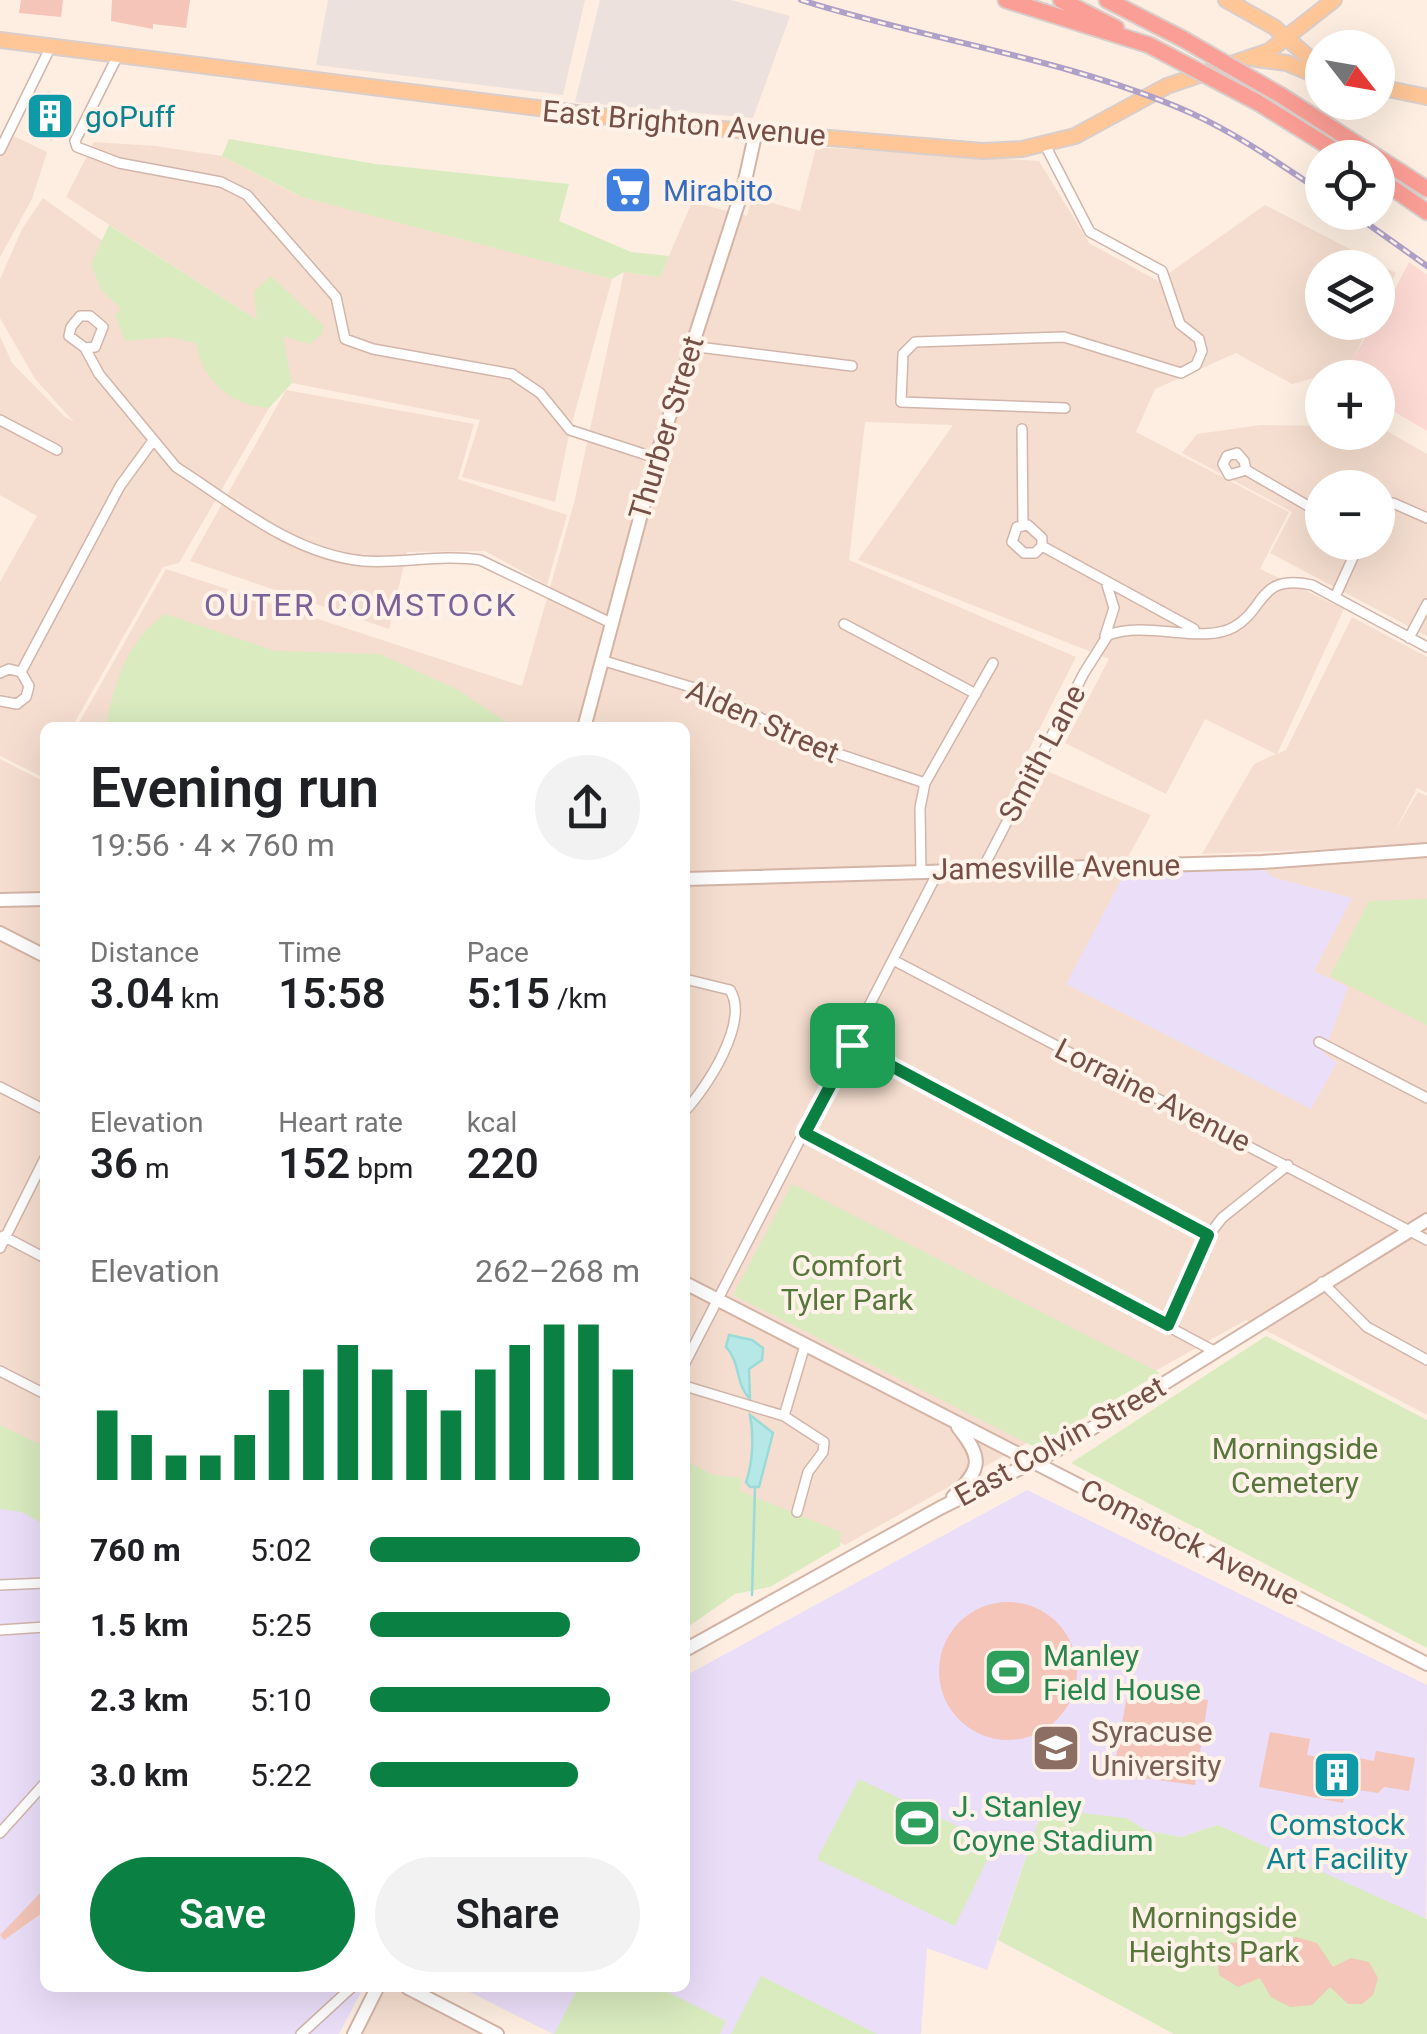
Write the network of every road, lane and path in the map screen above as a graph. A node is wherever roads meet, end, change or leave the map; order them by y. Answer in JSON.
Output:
{"nodes":[{"id":1,"x":1006,"y":0,"type":"edge"},
{"id":2,"x":1061,"y":0,"type":"edge"},
{"id":3,"x":1107,"y":0,"type":"edge"},
{"id":4,"x":1226,"y":0,"type":"edge"},
{"id":5,"x":1334,"y":0,"type":"edge"},
{"id":6,"x":1259,"y":17,"type":"junction"},
{"id":7,"x":1288,"y":38,"type":"junction"},
{"id":8,"x":0,"y":40,"type":"edge"},
{"id":9,"x":1149,"y":45,"type":"junction"},
{"id":10,"x":51,"y":46,"type":"junction"},
{"id":11,"x":1270,"y":51,"type":"junction"},
{"id":12,"x":118,"y":54,"type":"junction"},
{"id":13,"x":1305,"y":54,"type":"edge"},
{"id":14,"x":1250,"y":59,"type":"junction"},
{"id":15,"x":1305,"y":71,"type":"edge"},
{"id":16,"x":1395,"y":90,"type":"edge"},
{"id":17,"x":1427,"y":97,"type":"edge"},
{"id":18,"x":756,"y":131,"type":"junction"},
{"id":19,"x":1318,"y":140,"type":"edge"},
{"id":20,"x":1045,"y":144,"type":"junction"},
{"id":21,"x":0,"y":150,"type":"edge"},
{"id":22,"x":1427,"y":189,"type":"edge"},
{"id":23,"x":1395,"y":190,"type":"edge"},
{"id":24,"x":1427,"y":212,"type":"edge"},
{"id":25,"x":690,"y":346,"type":"junction"},
{"id":26,"x":86,"y":348,"type":"dead end"},
{"id":27,"x":852,"y":366,"type":"dead end"},
{"id":28,"x":1065,"y":408,"type":"dead end"},
{"id":29,"x":0,"y":420,"type":"edge"},
{"id":30,"x":1022,"y":430,"type":"dead end"},
{"id":31,"x":152,"y":442,"type":"junction"},
{"id":32,"x":57,"y":450,"type":"dead end"},
{"id":33,"x":656,"y":458,"type":"junction"},
{"id":34,"x":1246,"y":470,"type":"dead end"},
{"id":35,"x":1305,"y":504,"type":"edge"},
{"id":36,"x":1395,"y":504,"type":"edge"},
{"id":37,"x":1427,"y":518,"type":"edge"},
{"id":38,"x":1022,"y":525,"type":"junction"},
{"id":39,"x":1042,"y":546,"type":"junction"},
{"id":40,"x":1349,"y":560,"type":"edge"},
{"id":41,"x":1105,"y":581,"type":"junction"},
{"id":42,"x":1335,"y":597,"type":"junction"},
{"id":43,"x":1427,"y":604,"type":"edge"},
{"id":44,"x":611,"y":622,"type":"junction"},
{"id":45,"x":844,"y":624,"type":"dead end"},
{"id":46,"x":1201,"y":632,"type":"junction"},
{"id":47,"x":1104,"y":638,"type":"junction"},
{"id":48,"x":1410,"y":638,"type":"junction"},
{"id":49,"x":1427,"y":647,"type":"edge"},
{"id":50,"x":601,"y":660,"type":"junction"},
{"id":51,"x":993,"y":663,"type":"dead end"},
{"id":52,"x":21,"y":672,"type":"junction"},
{"id":53,"x":0,"y":673,"type":"edge"},
{"id":54,"x":976,"y":694,"type":"junction"},
{"id":55,"x":0,"y":701,"type":"edge"},
{"id":56,"x":586,"y":722,"type":"edge"},
{"id":57,"x":925,"y":782,"type":"junction"},
{"id":58,"x":1427,"y":850,"type":"edge"},
{"id":59,"x":982,"y":868,"type":"junction"},
{"id":60,"x":922,"y":870,"type":"junction"},
{"id":61,"x":939,"y":870,"type":"junction"},
{"id":62,"x":690,"y":879,"type":"edge"},
{"id":63,"x":40,"y":898,"type":"edge"},
{"id":64,"x":0,"y":900,"type":"edge"},
{"id":65,"x":0,"y":932,"type":"edge"},
{"id":66,"x":40,"y":953,"type":"edge"},
{"id":67,"x":895,"y":961,"type":"junction"},
{"id":68,"x":690,"y":979,"type":"edge"},
{"id":69,"x":1318,"y":1042,"type":"dead end"},
{"id":70,"x":852,"y":1045,"type":"junction"},
{"id":71,"x":0,"y":1087,"type":"edge"},
{"id":72,"x":1427,"y":1098,"type":"edge"},
{"id":73,"x":690,"y":1105,"type":"edge"},
{"id":74,"x":40,"y":1107,"type":"edge"},
{"id":75,"x":805,"y":1133,"type":"junction"},
{"id":76,"x":1288,"y":1165,"type":"junction"},
{"id":77,"x":40,"y":1168,"type":"edge"},
{"id":78,"x":1427,"y":1220,"type":"edge"},
{"id":79,"x":1410,"y":1230,"type":"junction"},
{"id":80,"x":1208,"y":1235,"type":"junction"},
{"id":81,"x":2,"y":1240,"type":"edge"},
{"id":82,"x":1427,"y":1240,"type":"edge"},
{"id":83,"x":40,"y":1256,"type":"edge"},
{"id":84,"x":1322,"y":1282,"type":"junction"},
{"id":85,"x":690,"y":1286,"type":"edge"},
{"id":86,"x":718,"y":1300,"type":"junction"},
{"id":87,"x":1168,"y":1325,"type":"junction"},
{"id":88,"x":805,"y":1345,"type":"junction"},
{"id":89,"x":1214,"y":1351,"type":"junction"},
{"id":90,"x":690,"y":1353,"type":"edge"},
{"id":91,"x":1427,"y":1360,"type":"edge"},
{"id":92,"x":0,"y":1371,"type":"edge"},
{"id":93,"x":690,"y":1388,"type":"edge"},
{"id":94,"x":40,"y":1391,"type":"edge"},
{"id":95,"x":784,"y":1416,"type":"junction"},
{"id":96,"x":953,"y":1421,"type":"junction"},
{"id":97,"x":1033,"y":1462,"type":"junction"},
{"id":98,"x":940,"y":1508,"type":"junction"},
{"id":99,"x":797,"y":1512,"type":"dead end"},
{"id":100,"x":40,"y":1583,"type":"edge"},
{"id":101,"x":0,"y":1585,"type":"edge"},
{"id":102,"x":40,"y":1627,"type":"edge"},
{"id":103,"x":0,"y":1630,"type":"edge"},
{"id":104,"x":690,"y":1647,"type":"edge"},
{"id":105,"x":1427,"y":1664,"type":"edge"},
{"id":106,"x":40,"y":1789,"type":"edge"},
{"id":107,"x":0,"y":1833,"type":"edge"},
{"id":108,"x":347,"y":1992,"type":"edge"},
{"id":109,"x":375,"y":1992,"type":"edge"},
{"id":110,"x":416,"y":1992,"type":"edge"},
{"id":111,"x":301,"y":2034,"type":"edge"},
{"id":112,"x":354,"y":2034,"type":"edge"},
{"id":113,"x":497,"y":2034,"type":"edge"}],
"edges":[{"from":1,"to":9,"type":"highway"},
{"from":2,"to":9,"type":"highway"},
{"from":3,"to":22,"type":"highway","bridge":true},
{"from":4,"to":6,"type":"main road"},
{"from":5,"to":7,"type":"main road","name":"East Brighton Avenue"},
{"from":6,"to":7,"type":"main road"},
{"from":6,"to":11,"type":"main road"},
{"from":7,"to":11,"type":"main road","name":"East Brighton Avenue"},
{"from":7,"to":13,"type":"main road"},
{"from":8,"to":10,"type":"main road","name":"East Brighton Avenue"},
{"from":9,"to":19,"type":"highway","bridge":true},
{"from":10,"to":12,"type":"main road","name":"East Brighton Avenue"},
{"from":10,"to":21,"type":"street"},
{"from":11,"to":14,"type":"main road","name":"East Brighton Avenue"},
{"from":12,"to":18,"type":"main road","name":"East Brighton Avenue"},
{"from":12,"to":33,"type":"street"},
{"from":14,"to":15,"type":"main road"},
{"from":14,"to":20,"type":"main road","name":"East Brighton Avenue"},
{"from":16,"to":17,"type":"main road"},
{"from":18,"to":20,"type":"main road","name":"East Brighton Avenue"},
{"from":18,"to":25,"type":"street","name":"Thurber Street"},
{"from":20,"to":28,"type":"street"},
{"from":23,"to":24,"type":"highway"},
{"from":25,"to":27,"type":"street"},
{"from":25,"to":33,"type":"street","name":"Thurber Street"},
{"from":26,"to":31,"type":"street"},
{"from":29,"to":32,"type":"street"},
{"from":30,"to":38,"type":"street"},
{"from":31,"to":44,"type":"street"},
{"from":31,"to":52,"type":"street"},
{"from":33,"to":44,"type":"street","name":"Thurber Street"},
{"from":34,"to":35,"type":"street"},
{"from":36,"to":37,"type":"street"},
{"from":38,"to":39,"type":"street"},
{"from":38,"to":39,"type":"street"},
{"from":39,"to":41,"type":"street"},
{"from":40,"to":42,"type":"street"},
{"from":41,"to":46,"type":"street"},
{"from":41,"to":47,"type":"street","name":"Smith Lane"},
{"from":42,"to":46,"type":"street"},
{"from":42,"to":48,"type":"street"},
{"from":43,"to":48,"type":"street"},
{"from":44,"to":50,"type":"street","name":"Thurber Street"},
{"from":45,"to":54,"type":"street"},
{"from":46,"to":47,"type":"street"},
{"from":47,"to":59,"type":"street","name":"Smith Lane"},
{"from":48,"to":49,"type":"street"},
{"from":50,"to":56,"type":"street","name":"Thurber Street"},
{"from":50,"to":57,"type":"street","name":"Alden Street"},
{"from":51,"to":54,"type":"street"},
{"from":52,"to":53,"type":"street"},
{"from":52,"to":55,"type":"street"},
{"from":54,"to":57,"type":"street"},
{"from":57,"to":60,"type":"street"},
{"from":58,"to":59,"type":"street","name":"Jamesville Avenue"},
{"from":59,"to":61,"type":"street","name":"Jamesville Avenue"},
{"from":60,"to":61,"type":"street","name":"Jamesville Avenue"},
{"from":60,"to":62,"type":"street","name":"Jamesville Avenue"},
{"from":61,"to":67,"type":"street"},
{"from":63,"to":64,"type":"street"},
{"from":65,"to":66,"type":"street"},
{"from":67,"to":70,"type":"street"},
{"from":67,"to":76,"type":"street","name":"Lorraine Avenue"},
{"from":68,"to":73,"type":"street"},
{"from":69,"to":72,"type":"street"},
{"from":70,"to":75,"type":"street"},
{"from":70,"to":80,"type":"street"},
{"from":71,"to":74,"type":"street"},
{"from":75,"to":86,"type":"street"},
{"from":75,"to":87,"type":"street"},
{"from":76,"to":79,"type":"street","name":"Lorraine Avenue"},
{"from":76,"to":80,"type":"street"},
{"from":77,"to":81,"type":"street"},
{"from":78,"to":79,"type":"street","name":"East Colvin Street"},
{"from":79,"to":82,"type":"street","name":"Lorraine Avenue"},
{"from":79,"to":84,"type":"street","name":"East Colvin Street"},
{"from":80,"to":87,"type":"street"},
{"from":81,"to":83,"type":"street"},
{"from":84,"to":89,"type":"street","name":"East Colvin Street"},
{"from":84,"to":91,"type":"street"},
{"from":85,"to":86,"type":"street","name":"Comstock Avenue"},
{"from":86,"to":88,"type":"street","name":"Comstock Avenue"},
{"from":86,"to":90,"type":"street"},
{"from":87,"to":89,"type":"street"},
{"from":88,"to":95,"type":"street"},
{"from":88,"to":96,"type":"street","name":"Comstock Avenue"},
{"from":89,"to":97,"type":"street","name":"East Colvin Street"},
{"from":92,"to":94,"type":"street"},
{"from":93,"to":95,"type":"street"},
{"from":95,"to":99,"type":"street"},
{"from":96,"to":97,"type":"street","name":"Comstock Avenue"},
{"from":96,"to":98,"type":"street"},
{"from":97,"to":98,"type":"street","name":"East Colvin Street"},
{"from":97,"to":105,"type":"street","name":"Comstock Avenue"},
{"from":98,"to":104,"type":"street","name":"East Colvin Street"},
{"from":100,"to":101,"type":"street"},
{"from":102,"to":103,"type":"street"},
{"from":106,"to":107,"type":"street"},
{"from":108,"to":111,"type":"street"},
{"from":109,"to":112,"type":"street"},
{"from":110,"to":113,"type":"street"}]}
